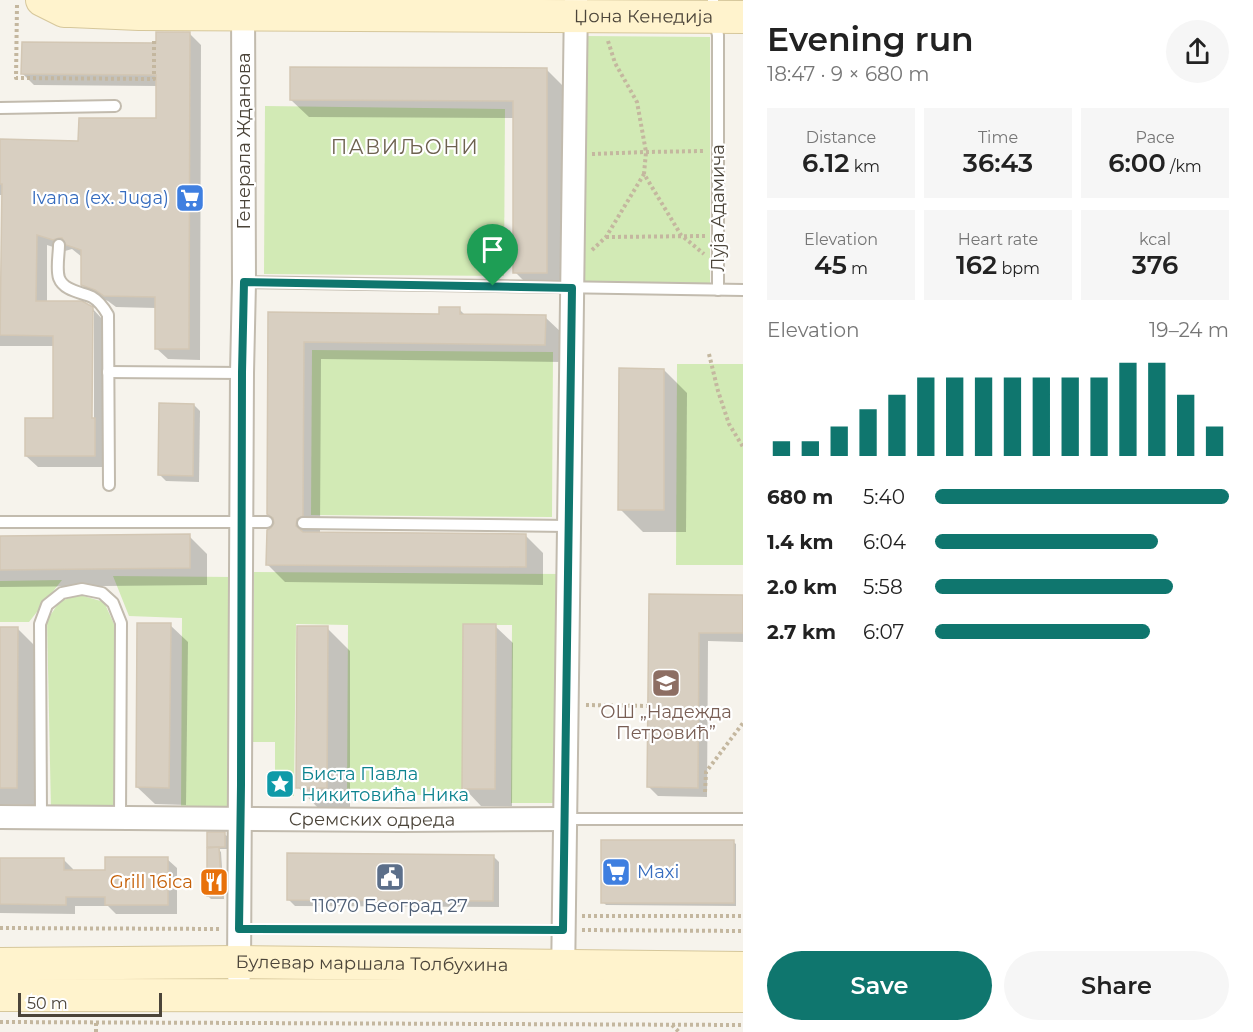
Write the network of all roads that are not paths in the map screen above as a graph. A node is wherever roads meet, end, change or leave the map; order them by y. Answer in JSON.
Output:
{"nodes":[{"id":1,"x":42,"y":0,"type":"edge"},
{"id":2,"x":139,"y":7,"type":"edge"},
{"id":3,"x":243,"y":7,"type":"edge"},
{"id":4,"x":576,"y":8,"type":"edge"},
{"id":5,"x":723,"y":11,"type":"edge"},
{"id":6,"x":115,"y":106,"type":"dead end"},
{"id":7,"x":0,"y":108,"type":"edge"},
{"id":8,"x":59,"y":244,"type":"dead end"},
{"id":9,"x":244,"y":282,"type":"junction"},
{"id":10,"x":572,"y":288,"type":"junction"},
{"id":11,"x":718,"y":290,"type":"junction"},
{"id":12,"x":743,"y":290,"type":"edge"},
{"id":13,"x":108,"y":372,"type":"junction"},
{"id":14,"x":242,"y":372,"type":"junction"},
{"id":15,"x":109,"y":485,"type":"dead end"},
{"id":16,"x":0,"y":522,"type":"edge"},
{"id":17,"x":267,"y":522,"type":"dead end"},
{"id":18,"x":242,"y":523,"type":"junction"},
{"id":19,"x":303,"y":523,"type":"dead end"},
{"id":20,"x":568,"y":526,"type":"junction"},
{"id":21,"x":0,"y":817,"type":"edge"},
{"id":22,"x":41,"y":817,"type":"junction"},
{"id":23,"x":120,"y":817,"type":"junction"},
{"id":24,"x":240,"y":819,"type":"junction"},
{"id":25,"x":564,"y":819,"type":"junction"},
{"id":26,"x":743,"y":819,"type":"edge"},
{"id":27,"x":239,"y":962,"type":"junction"},
{"id":28,"x":0,"y":964,"type":"edge"},
{"id":29,"x":743,"y":968,"type":"edge"},
{"id":30,"x":0,"y":995,"type":"edge"},
{"id":31,"x":239,"y":995,"type":"junction"},
{"id":32,"x":562,"y":996,"type":"junction"},
{"id":33,"x":743,"y":996,"type":"edge"}],
"edges":[{"from":1,"to":2,"type":"street","name":"Џона Кенедија"},
{"from":2,"to":3,"type":"street","name":"Џона Кенедија"},
{"from":3,"to":4,"type":"street","name":"Џона Кенедија"},
{"from":3,"to":9,"type":"street","name":"Генерала Жданова"},
{"from":4,"to":5,"type":"street","name":"Џона Кенедија"},
{"from":4,"to":10,"type":"street"},
{"from":5,"to":11,"type":"lane","name":"Луја Адамича"},
{"from":6,"to":7,"type":"lane"},
{"from":8,"to":13,"type":"lane"},
{"from":9,"to":10,"type":"lane","name":"Луја Адамича"},
{"from":9,"to":14,"type":"street","name":"Генерала Жданова"},
{"from":10,"to":11,"type":"lane","name":"Луја Адамича"},
{"from":10,"to":20,"type":"street"},
{"from":11,"to":12,"type":"lane"},
{"from":13,"to":14,"type":"lane"},
{"from":13,"to":15,"type":"lane"},
{"from":14,"to":18,"type":"street","name":"Генерала Жданова"},
{"from":16,"to":18,"type":"lane"},
{"from":17,"to":18,"type":"lane"},
{"from":18,"to":24,"type":"street","name":"Генерала Жданова"},
{"from":19,"to":20,"type":"lane"},
{"from":20,"to":25,"type":"street"},
{"from":21,"to":22,"type":"street","name":"Сремских одреда"},
{"from":22,"to":23,"type":"street","name":"Сремских одреда"},
{"from":22,"to":23,"type":"lane"},
{"from":23,"to":24,"type":"street","name":"Сремских одреда"},
{"from":24,"to":25,"type":"street","name":"Сремских одреда"},
{"from":24,"to":27,"type":"street","name":"Генерала Жданова"},
{"from":25,"to":26,"type":"lane","name":"Сремских одреда"},
{"from":25,"to":32,"type":"street"},
{"from":27,"to":28,"type":"street","name":"Булевар маршала Толбухина"},
{"from":27,"to":31,"type":"street","name":"Генерала Жданова"},
{"from":27,"to":32,"type":"street","name":"Булевар маршала Толбухина"},
{"from":29,"to":32,"type":"street","name":"Булевар маршала Толбухина"},
{"from":30,"to":31,"type":"street","name":"Булевар маршала Толбухина"},
{"from":31,"to":32,"type":"street","name":"Булевар маршала Толбухина"},
{"from":32,"to":33,"type":"street","name":"Булевар маршала Толбухина"}]}
